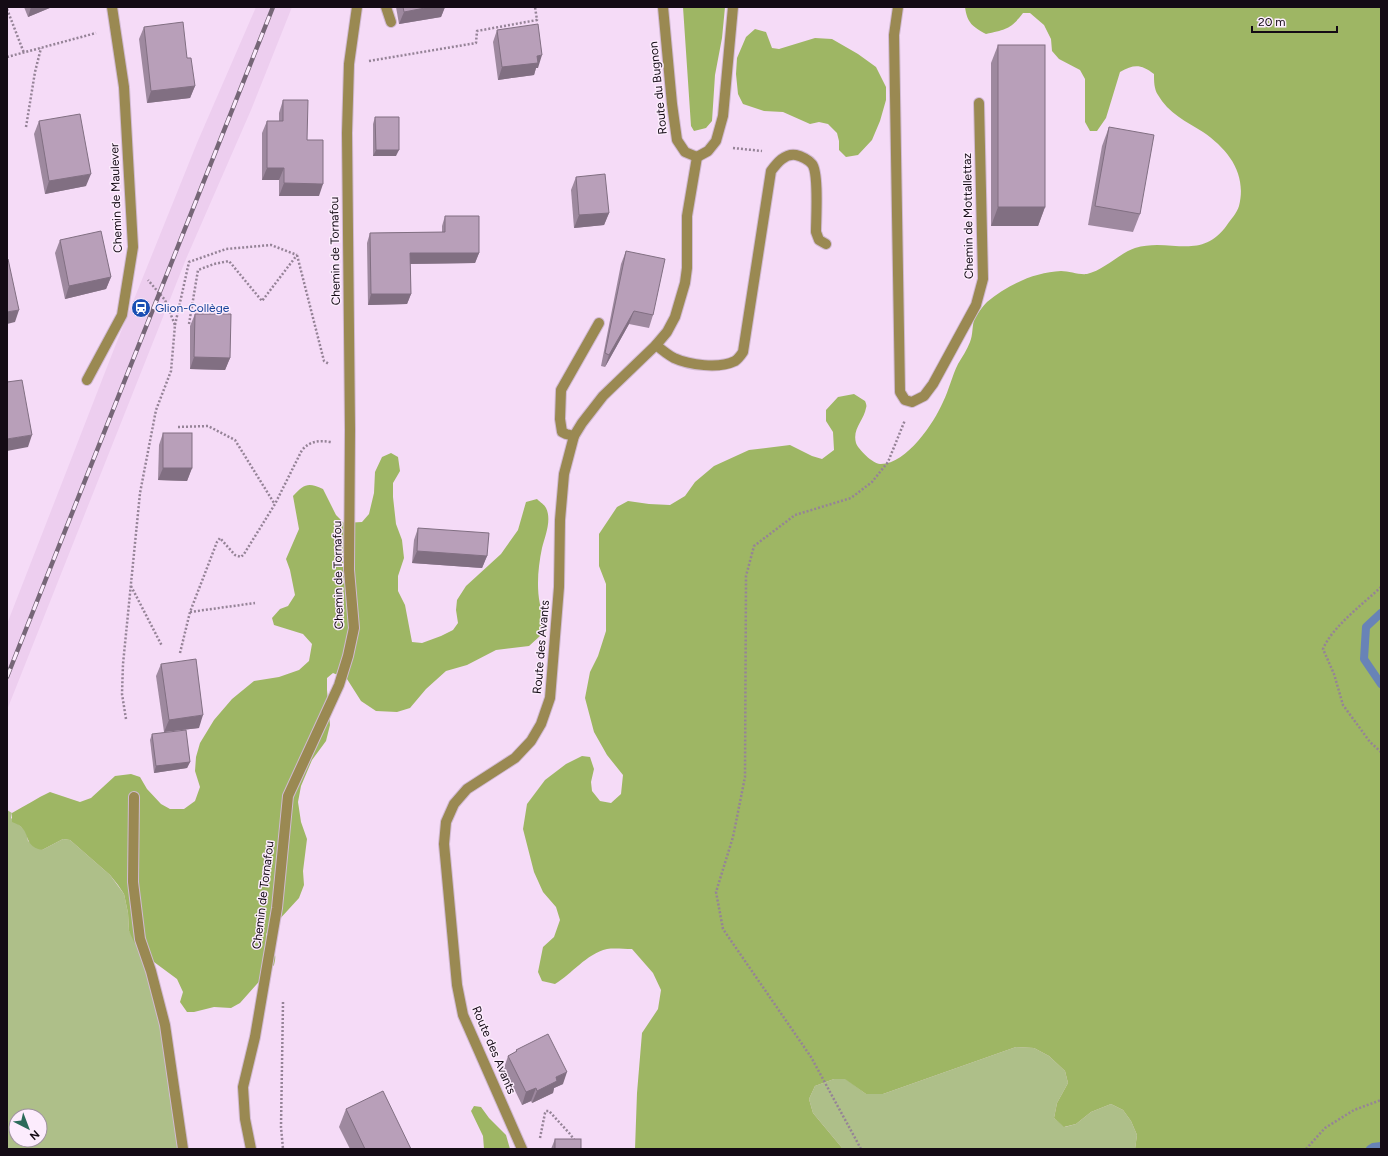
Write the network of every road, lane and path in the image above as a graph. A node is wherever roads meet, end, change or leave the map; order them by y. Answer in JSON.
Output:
{"nodes":[{"id":1,"x":112,"y":7,"type":"edge"},
{"id":2,"x":357,"y":7,"type":"edge"},
{"id":3,"x":386,"y":7,"type":"edge"},
{"id":4,"x":535,"y":7,"type":"edge"},
{"id":5,"x":663,"y":7,"type":"edge"},
{"id":6,"x":733,"y":7,"type":"edge"},
{"id":7,"x":898,"y":7,"type":"edge"},
{"id":8,"x":7,"y":9,"type":"edge"},
{"id":9,"x":390,"y":22,"type":"dead end"},
{"id":10,"x":116,"y":27,"type":"junction"},
{"id":11,"x":41,"y":48,"type":"junction"},
{"id":12,"x":24,"y":53,"type":"junction"},
{"id":13,"x":7,"y":57,"type":"edge"},
{"id":14,"x":349,"y":64,"type":"junction"},
{"id":15,"x":979,"y":102,"type":"dead end"},
{"id":16,"x":26,"y":127,"type":"dead end"},
{"id":17,"x":729,"y":148,"type":"dead end"},
{"id":18,"x":769,"y":152,"type":"dead end"},
{"id":19,"x":697,"y":157,"type":"junction"},
{"id":20,"x":826,"y":244,"type":"dead end"},
{"id":21,"x":297,"y":255,"type":"junction"},
{"id":22,"x":130,"y":264,"type":"junction"},
{"id":23,"x":599,"y":323,"type":"dead end"},
{"id":24,"x":188,"y":324,"type":"dead end"},
{"id":25,"x":175,"y":325,"type":"junction"},
{"id":26,"x":656,"y":345,"type":"junction"},
{"id":27,"x":350,"y":378,"type":"junction"},
{"id":28,"x":87,"y":380,"type":"dead end"},
{"id":29,"x":912,"y":402,"type":"junction"},
{"id":30,"x":178,"y":427,"type":"dead end"},
{"id":31,"x":574,"y":436,"type":"junction"},
{"id":32,"x":307,"y":445,"type":"dead end"},
{"id":33,"x":274,"y":504,"type":"junction"},
{"id":34,"x":131,"y":586,"type":"junction"},
{"id":35,"x":1381,"y":587,"type":"edge"},
{"id":36,"x":255,"y":603,"type":"dead end"},
{"id":37,"x":190,"y":612,"type":"junction"},
{"id":38,"x":162,"y":646,"type":"dead end"},
{"id":39,"x":180,"y":653,"type":"dead end"},
{"id":40,"x":126,"y":719,"type":"dead end"},
{"id":41,"x":1381,"y":752,"type":"edge"},
{"id":42,"x":134,"y":797,"type":"dead end"},
{"id":43,"x":283,"y":1000,"type":"dead end"},
{"id":44,"x":1381,"y":1100,"type":"edge"},
{"id":45,"x":539,"y":1140,"type":"dead end"},
{"id":46,"x":576,"y":1142,"type":"edge"},
{"id":47,"x":183,"y":1149,"type":"edge"},
{"id":48,"x":251,"y":1149,"type":"edge"},
{"id":49,"x":283,"y":1149,"type":"edge"},
{"id":50,"x":522,"y":1149,"type":"edge"},
{"id":51,"x":861,"y":1149,"type":"edge"},
{"id":52,"x":1306,"y":1149,"type":"edge"}],
"edges":[{"from":1,"to":10,"type":"street","name":"Chemin de Maulever"},
{"from":2,"to":14,"type":"street","name":"Chemin de Tornafou"},
{"from":3,"to":9,"type":"street"},
{"from":4,"to":14,"type":"path"},
{"from":5,"to":19,"type":"street","name":"Route du Bugnon"},
{"from":6,"to":19,"type":"street"},
{"from":7,"to":29,"type":"street"},
{"from":8,"to":12,"type":"path"},
{"from":10,"to":11,"type":"path"},
{"from":10,"to":22,"type":"street","name":"Chemin de Maulever"},
{"from":11,"to":12,"type":"path"},
{"from":11,"to":16,"type":"path"},
{"from":12,"to":13,"type":"path"},
{"from":14,"to":27,"type":"street","name":"Chemin de Tornafou"},
{"from":15,"to":29,"type":"street","name":"Chemin de Mottallettaz"},
{"from":17,"to":18,"type":"path"},
{"from":19,"to":26,"type":"street","name":"Route des Avants"},
{"from":20,"to":26,"type":"street"},
{"from":21,"to":24,"type":"path"},
{"from":21,"to":25,"type":"path"},
{"from":21,"to":27,"type":"path"},
{"from":22,"to":25,"type":"path"},
{"from":22,"to":28,"type":"street","name":"Chemin de Maulever"},
{"from":23,"to":31,"type":"street"},
{"from":25,"to":34,"type":"path"},
{"from":26,"to":31,"type":"street","name":"Route des Avants"},
{"from":27,"to":48,"type":"street","name":"Chemin de Tornafou"},
{"from":29,"to":51,"type":"path"},
{"from":30,"to":33,"type":"path"},
{"from":31,"to":50,"type":"street","name":"Route des Avants"},
{"from":32,"to":33,"type":"path"},
{"from":33,"to":37,"type":"path"},
{"from":34,"to":38,"type":"path"},
{"from":34,"to":40,"type":"path"},
{"from":35,"to":41,"type":"path"},
{"from":36,"to":37,"type":"path"},
{"from":37,"to":39,"type":"path"},
{"from":42,"to":47,"type":"street"},
{"from":43,"to":49,"type":"path"},
{"from":44,"to":52,"type":"path"},
{"from":45,"to":46,"type":"path"}]}
